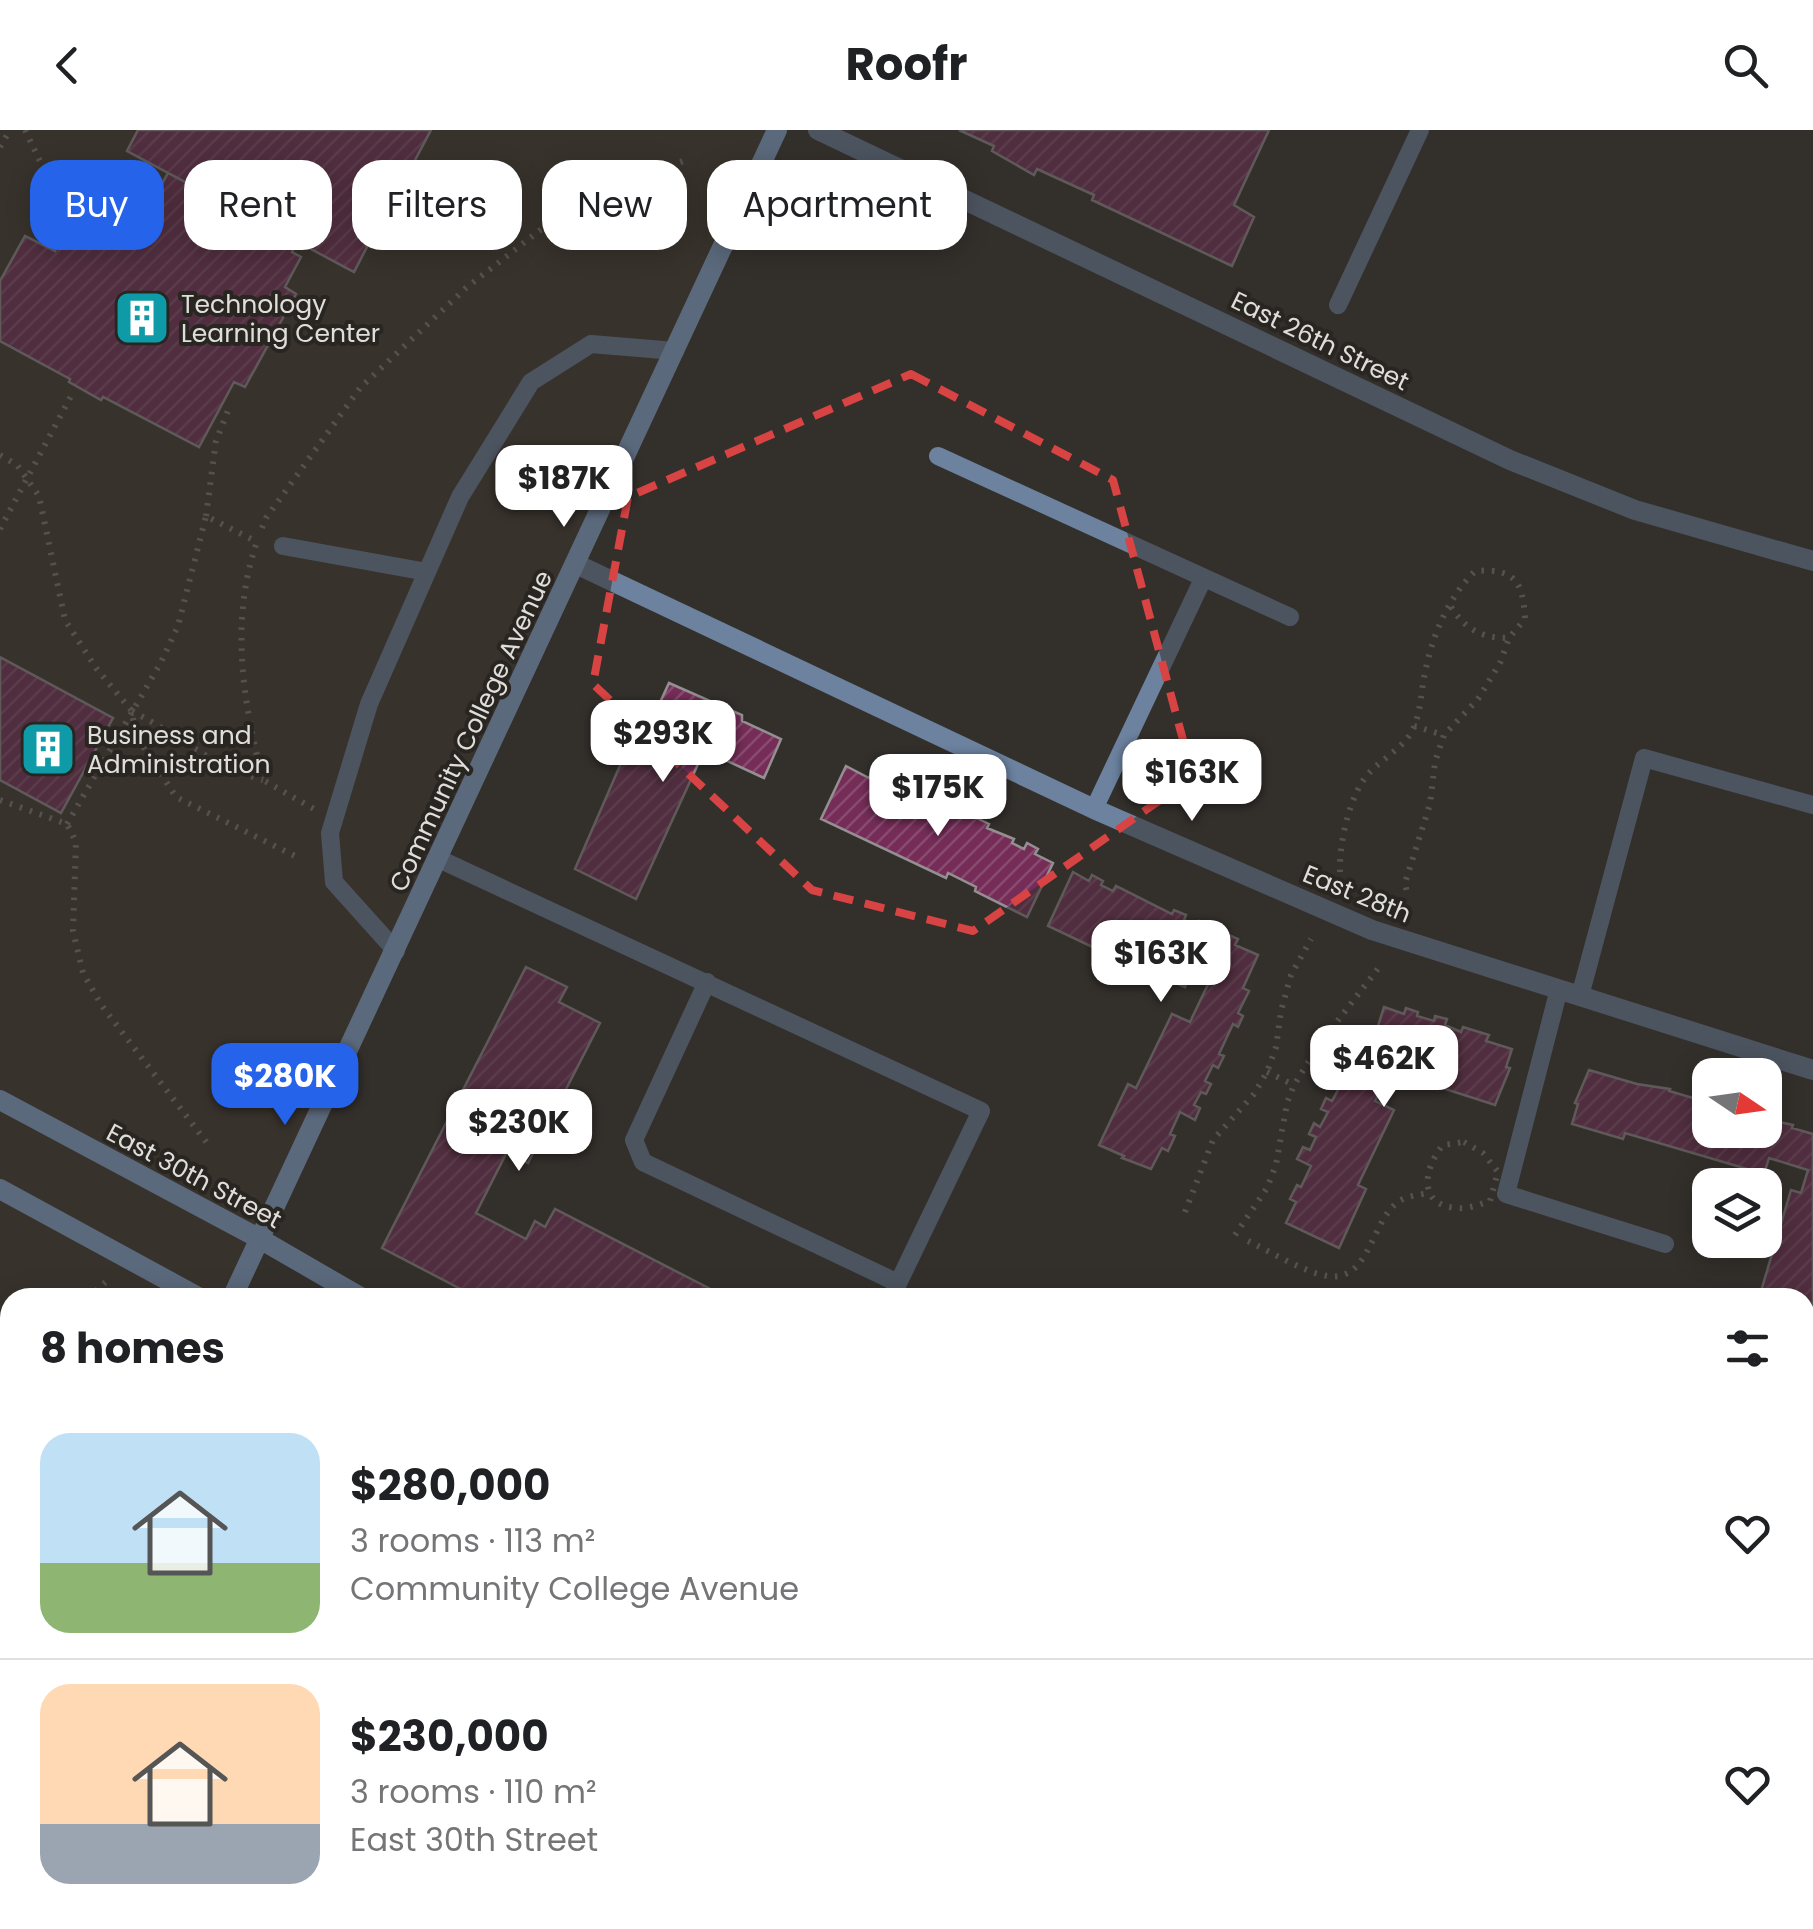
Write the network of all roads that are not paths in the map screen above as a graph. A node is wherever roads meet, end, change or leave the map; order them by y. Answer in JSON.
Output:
{"nodes":[{"id":1,"x":778,"y":130,"type":"edge"},
{"id":2,"x":818,"y":130,"type":"edge"},
{"id":3,"x":1420,"y":130,"type":"edge"},
{"id":4,"x":1338,"y":305,"type":"dead end"},
{"id":5,"x":675,"y":351,"type":"junction"},
{"id":6,"x":938,"y":456,"type":"dead end"},
{"id":7,"x":283,"y":546,"type":"dead end"},
{"id":8,"x":1813,"y":561,"type":"edge"},
{"id":9,"x":576,"y":564,"type":"junction"},
{"id":10,"x":427,"y":572,"type":"junction"},
{"id":11,"x":1204,"y":580,"type":"junction"},
{"id":12,"x":1290,"y":618,"type":"dead end"},
{"id":13,"x":1813,"y":805,"type":"edge"},
{"id":14,"x":1094,"y":809,"type":"junction"},
{"id":15,"x":440,"y":859,"type":"junction"},
{"id":16,"x":396,"y":951,"type":"junction"},
{"id":17,"x":707,"y":982,"type":"junction"},
{"id":18,"x":1558,"y":989,"type":"junction"},
{"id":19,"x":1580,"y":996,"type":"junction"},
{"id":20,"x":1813,"y":1070,"type":"edge"},
{"id":21,"x":0,"y":1100,"type":"edge"},
{"id":22,"x":0,"y":1189,"type":"edge"},
{"id":23,"x":260,"y":1239,"type":"junction"},
{"id":24,"x":1665,"y":1244,"type":"dead end"},
{"id":25,"x":182,"y":1288,"type":"edge"},
{"id":26,"x":237,"y":1288,"type":"edge"},
{"id":27,"x":345,"y":1288,"type":"edge"},
{"id":28,"x":890,"y":1288,"type":"edge"},
{"id":29,"x":895,"y":1288,"type":"edge"}],
"edges":[{"from":1,"to":5,"type":"street","name":"Community College Avenue"},
{"from":2,"to":8,"type":"street","name":"East 26th Street"},
{"from":3,"to":4,"type":"lane"},
{"from":5,"to":9,"type":"street","name":"Community College Avenue"},
{"from":5,"to":10,"type":"lane"},
{"from":6,"to":11,"type":"lane"},
{"from":7,"to":10,"type":"lane"},
{"from":9,"to":14,"type":"street","name":"East 28th"},
{"from":9,"to":15,"type":"street","name":"Community College Avenue"},
{"from":10,"to":16,"type":"lane"},
{"from":11,"to":12,"type":"lane"},
{"from":11,"to":14,"type":"lane"},
{"from":13,"to":19,"type":"lane"},
{"from":14,"to":18,"type":"street","name":"East 28th"},
{"from":15,"to":16,"type":"street","name":"Community College Avenue"},
{"from":15,"to":17,"type":"lane"},
{"from":16,"to":23,"type":"street","name":"Community College Avenue"},
{"from":17,"to":28,"type":"lane"},
{"from":17,"to":29,"type":"lane"},
{"from":18,"to":19,"type":"street","name":"East 28th"},
{"from":18,"to":24,"type":"lane"},
{"from":19,"to":20,"type":"street","name":"East 28th"},
{"from":21,"to":23,"type":"street","name":"East 30th Street"},
{"from":22,"to":25,"type":"street"},
{"from":23,"to":26,"type":"street","name":"Community College Avenue"},
{"from":23,"to":27,"type":"street","name":"East 30th Street"}]}
